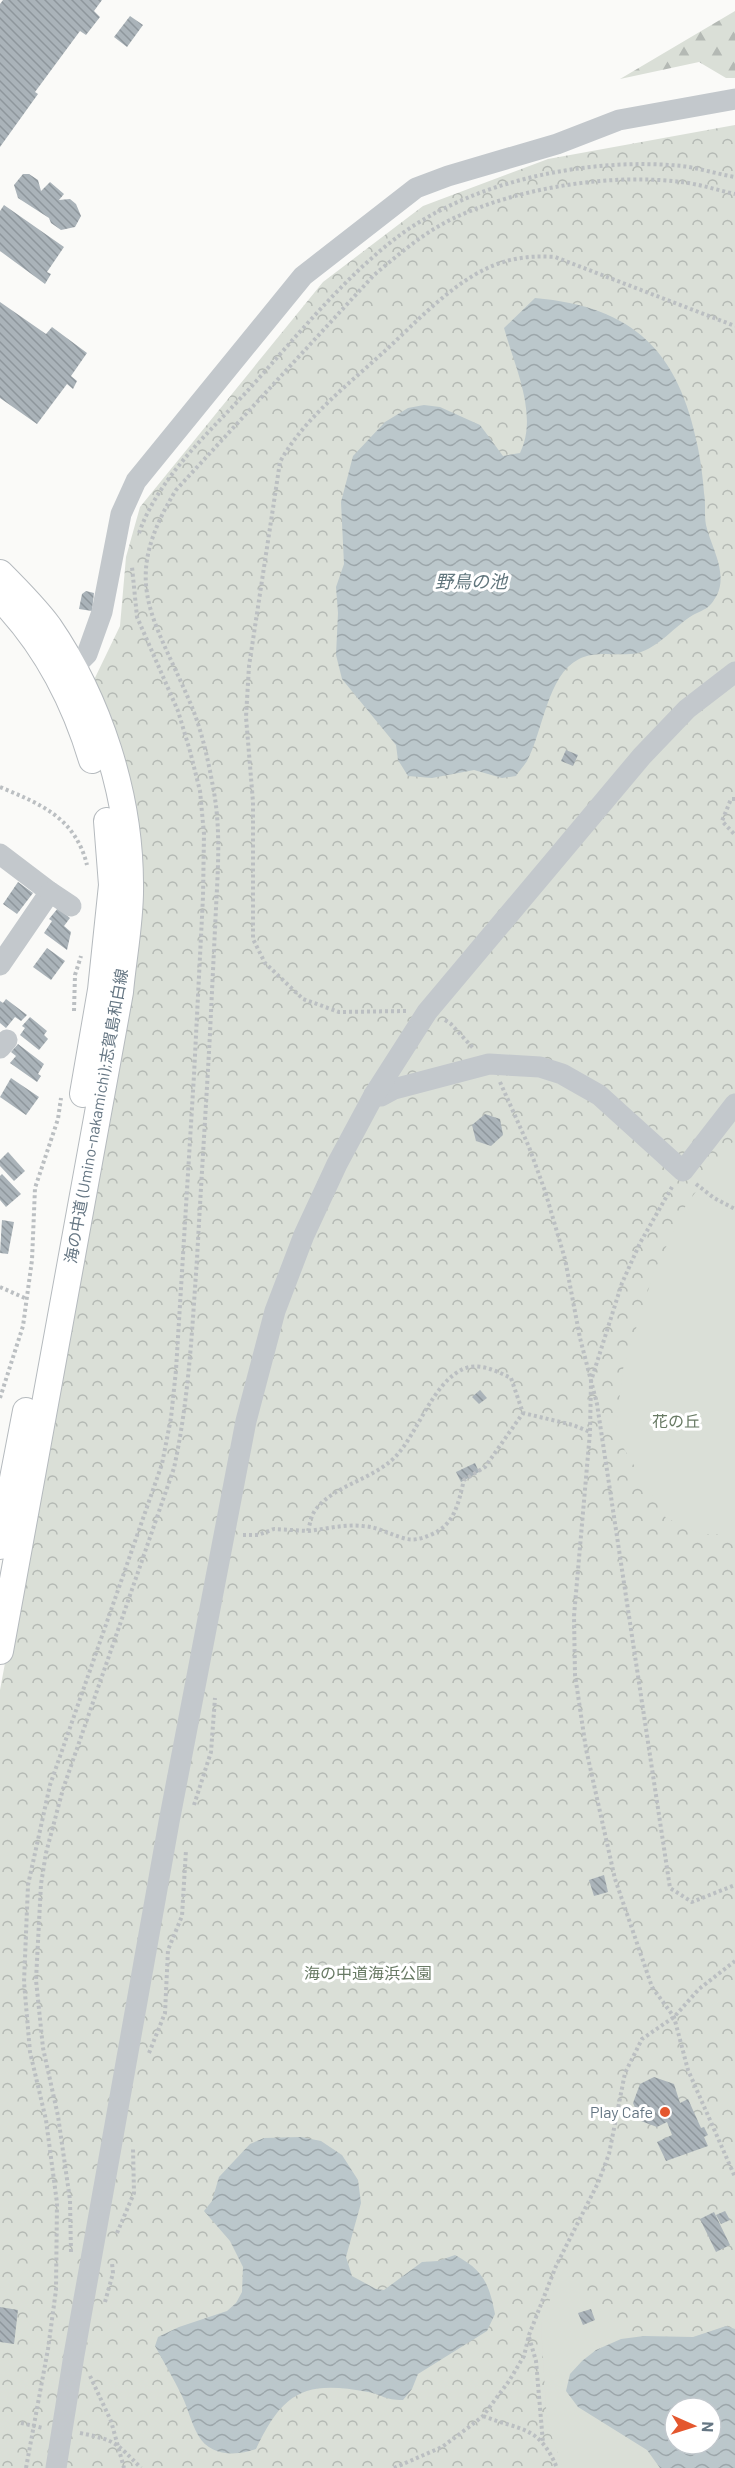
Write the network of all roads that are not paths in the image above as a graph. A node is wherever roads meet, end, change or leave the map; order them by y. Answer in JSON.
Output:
{"nodes":[{"id":1,"x":735,"y":99,"type":"edge"},
{"id":2,"x":0,"y":573,"type":"edge"},
{"id":3,"x":0,"y":598,"type":"edge"},
{"id":4,"x":735,"y":672,"type":"edge"},
{"id":5,"x":67,"y":673,"type":"junction"},
{"id":6,"x":0,"y":854,"type":"edge"},
{"id":7,"x":50,"y":892,"type":"junction"},
{"id":8,"x":71,"y":906,"type":"dead end"},
{"id":9,"x":0,"y":965,"type":"edge"},
{"id":10,"x":374,"y":1095,"type":"junction"},
{"id":11,"x":735,"y":1104,"type":"edge"},
{"id":12,"x":0,"y":1546,"type":"edge"},
{"id":13,"x":0,"y":1652,"type":"edge"},
{"id":14,"x":56,"y":2468,"type":"edge"}],
"edges":[{"from":1,"to":5,"type":"street"},
{"from":2,"to":5,"type":"main road","name":"海の中道 (Umino-nakamichi);志賀島和白線"},
{"from":3,"to":5,"type":"main road","name":"海の中道 (Umino-nakamichi);志賀島和白線"},
{"from":4,"to":10,"type":"street"},
{"from":5,"to":12,"type":"main road","name":"海の中道 (Umino-nakamichi);志賀島和白線"},
{"from":5,"to":13,"type":"main road","name":"海の中道 (Umino-nakamichi);志賀島和白線"},
{"from":6,"to":7,"type":"street"},
{"from":7,"to":8,"type":"street"},
{"from":7,"to":9,"type":"street"},
{"from":10,"to":11,"type":"street"},
{"from":10,"to":14,"type":"street"}]}
